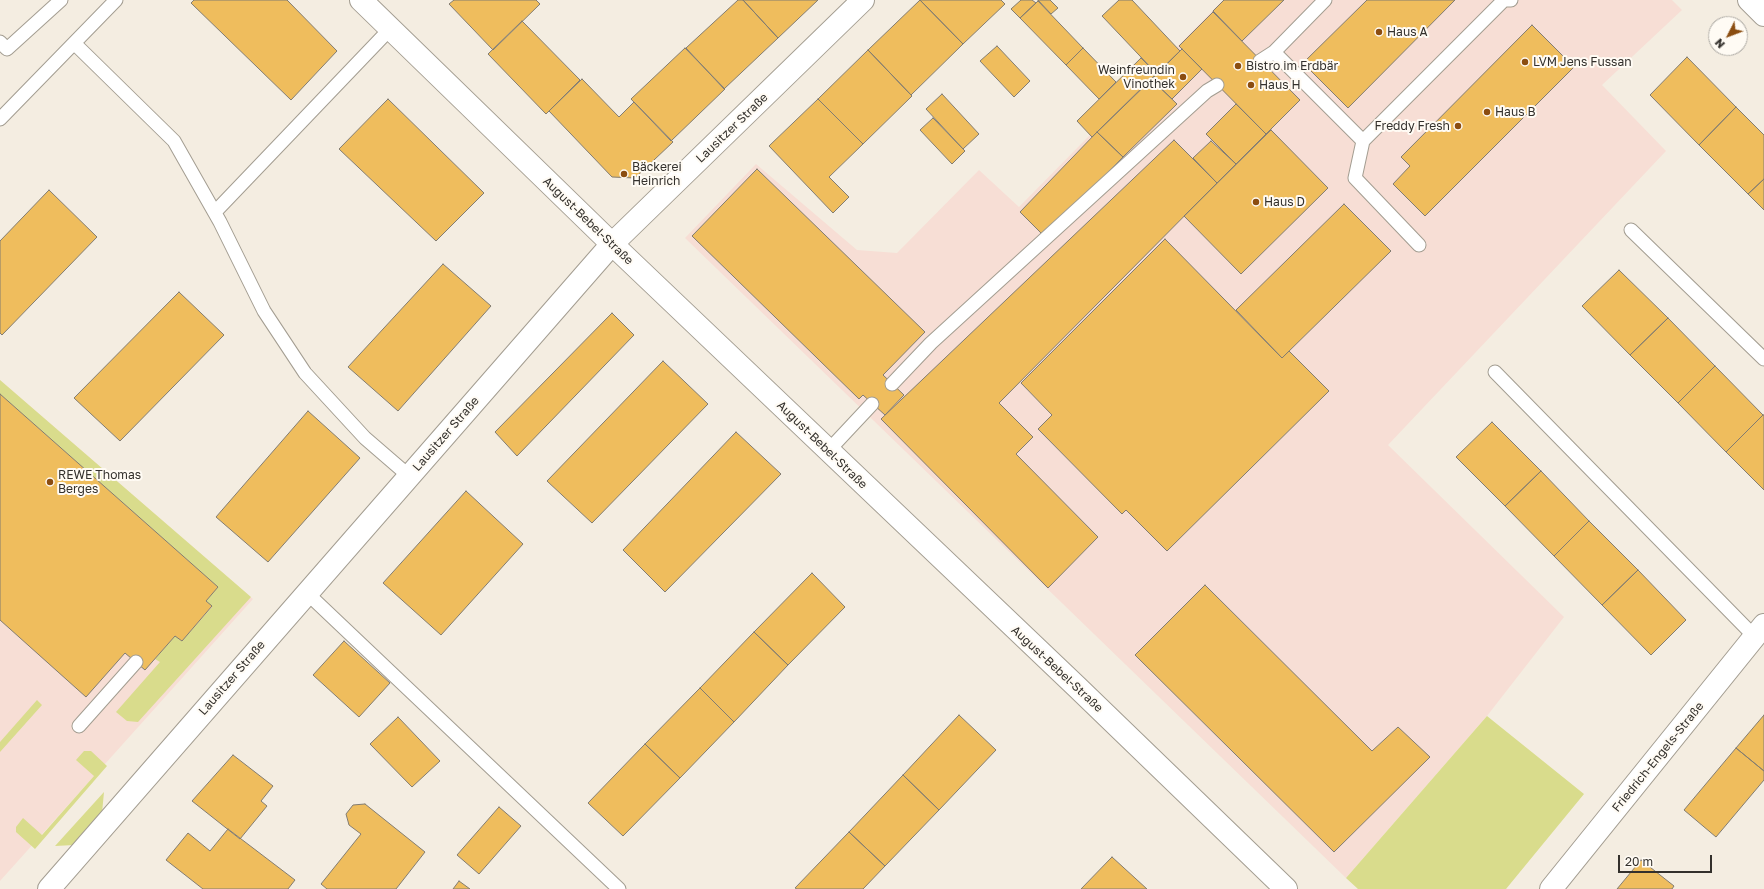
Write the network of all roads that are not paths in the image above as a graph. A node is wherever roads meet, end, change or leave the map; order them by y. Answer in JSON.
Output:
{"nodes":[{"id":1,"x":61,"y":0,"type":"edge"},
{"id":2,"x":116,"y":0,"type":"edge"},
{"id":3,"x":361,"y":0,"type":"edge"},
{"id":4,"x":863,"y":0,"type":"edge"},
{"id":5,"x":1326,"y":0,"type":"edge"},
{"id":6,"x":1504,"y":0,"type":"edge"},
{"id":7,"x":1511,"y":0,"type":"edge"},
{"id":8,"x":1749,"y":0,"type":"edge"},
{"id":9,"x":1764,"y":15,"type":"edge"},
{"id":10,"x":390,"y":29,"type":"junction"},
{"id":11,"x":75,"y":44,"type":"junction"},
{"id":12,"x":2,"y":49,"type":"edge"},
{"id":13,"x":1274,"y":52,"type":"junction"},
{"id":14,"x":1260,"y":61,"type":"dead end"},
{"id":15,"x":1217,"y":85,"type":"dead end"},
{"id":16,"x":0,"y":119,"type":"edge"},
{"id":17,"x":1363,"y":141,"type":"junction"},
{"id":18,"x":215,"y":212,"type":"junction"},
{"id":19,"x":1631,"y":230,"type":"dead end"},
{"id":20,"x":612,"y":244,"type":"junction"},
{"id":21,"x":1419,"y":245,"type":"dead end"},
{"id":22,"x":1764,"y":359,"type":"edge"},
{"id":23,"x":1494,"y":372,"type":"dead end"},
{"id":24,"x":892,"y":384,"type":"dead end"},
{"id":25,"x":872,"y":404,"type":"dead end"},
{"id":26,"x":828,"y":450,"type":"junction"},
{"id":27,"x":409,"y":476,"type":"junction"},
{"id":28,"x":307,"y":593,"type":"junction"},
{"id":29,"x":1759,"y":631,"type":"edge"},
{"id":30,"x":136,"y":662,"type":"dead end"},
{"id":31,"x":80,"y":726,"type":"dead end"},
{"id":32,"x":49,"y":889,"type":"edge"},
{"id":33,"x":619,"y":889,"type":"edge"},
{"id":34,"x":1286,"y":889,"type":"edge"},
{"id":35,"x":1552,"y":889,"type":"edge"}],
"edges":[{"from":1,"to":12,"type":"lane"},
{"from":2,"to":11,"type":"lane"},
{"from":3,"to":10,"type":"street","name":"August-Bebel-Straße"},
{"from":4,"to":20,"type":"street","name":"Lausitzer Straße"},
{"from":5,"to":13,"type":"lane"},
{"from":6,"to":7,"type":"lane"},
{"from":6,"to":17,"type":"lane"},
{"from":8,"to":9,"type":"street"},
{"from":10,"to":18,"type":"lane"},
{"from":10,"to":20,"type":"street","name":"August-Bebel-Straße"},
{"from":11,"to":16,"type":"lane"},
{"from":11,"to":18,"type":"lane"},
{"from":13,"to":14,"type":"lane"},
{"from":13,"to":17,"type":"lane"},
{"from":15,"to":24,"type":"lane"},
{"from":17,"to":21,"type":"lane"},
{"from":18,"to":27,"type":"lane"},
{"from":19,"to":22,"type":"lane"},
{"from":20,"to":26,"type":"street","name":"August-Bebel-Straße"},
{"from":20,"to":27,"type":"street","name":"Lausitzer Straße"},
{"from":23,"to":29,"type":"lane"},
{"from":25,"to":26,"type":"lane"},
{"from":26,"to":34,"type":"street","name":"August-Bebel-Straße"},
{"from":27,"to":28,"type":"street","name":"Lausitzer Straße"},
{"from":28,"to":32,"type":"street","name":"Lausitzer Straße"},
{"from":28,"to":33,"type":"lane"},
{"from":29,"to":35,"type":"street","name":"Friedrich-Engels-Straße"},
{"from":30,"to":31,"type":"lane"}]}
